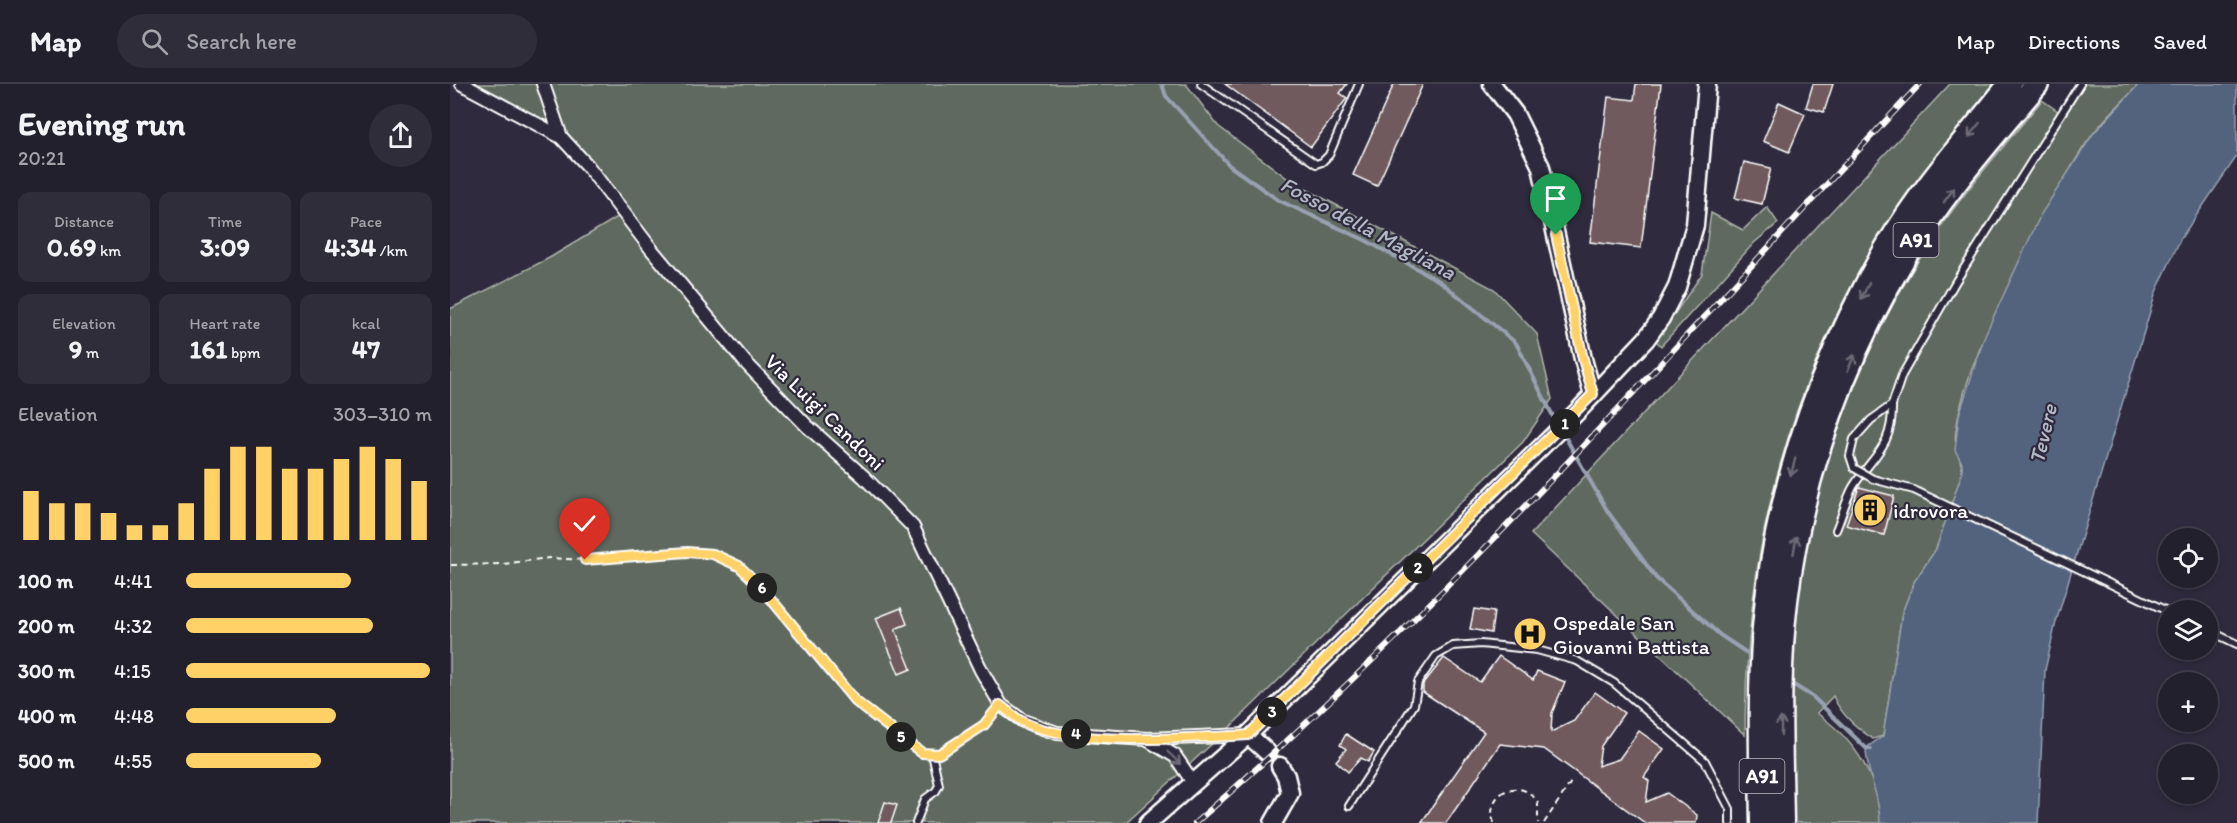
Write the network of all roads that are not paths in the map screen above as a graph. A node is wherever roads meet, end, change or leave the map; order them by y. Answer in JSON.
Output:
{"nodes":[{"id":1,"x":462,"y":84,"type":"edge"},
{"id":2,"x":543,"y":84,"type":"edge"},
{"id":3,"x":1201,"y":84,"type":"edge"},
{"id":4,"x":1359,"y":84,"type":"edge"},
{"id":5,"x":1492,"y":84,"type":"edge"},
{"id":6,"x":1707,"y":84,"type":"edge"},
{"id":7,"x":2010,"y":84,"type":"edge"},
{"id":8,"x":2037,"y":84,"type":"edge"},
{"id":9,"x":2080,"y":84,"type":"edge"},
{"id":10,"x":561,"y":137,"type":"junction"},
{"id":11,"x":1593,"y":394,"type":"junction"},
{"id":12,"x":1892,"y":405,"type":"junction"},
{"id":13,"x":1820,"y":414,"type":"junction"},
{"id":14,"x":1836,"y":530,"type":"dead end"},
{"id":15,"x":2158,"y":607,"type":"edge"},
{"id":16,"x":2218,"y":635,"type":"edge"},
{"id":17,"x":2237,"y":644,"type":"edge"},
{"id":18,"x":1248,"y":735,"type":"junction"},
{"id":19,"x":1147,"y":739,"type":"junction"},
{"id":20,"x":1267,"y":752,"type":"dead end"},
{"id":21,"x":932,"y":754,"type":"road end"},
{"id":22,"x":1280,"y":766,"type":"dead end"},
{"id":23,"x":1194,"y":784,"type":"junction"},
{"id":24,"x":1349,"y":806,"type":"dead end"},
{"id":25,"x":916,"y":823,"type":"edge"},
{"id":26,"x":1148,"y":823,"type":"edge"},
{"id":27,"x":1273,"y":823,"type":"edge"},
{"id":28,"x":1730,"y":823,"type":"edge"},
{"id":29,"x":1762,"y":823,"type":"edge"},
{"id":30,"x":1782,"y":823,"type":"edge"}],
"edges":[{"from":1,"to":10,"type":"street","name":"Via Luigi Candoni"},
{"from":2,"to":10,"type":"street"},
{"from":3,"to":4,"type":"lane"},
{"from":5,"to":11,"type":"main road"},
{"from":6,"to":11,"type":"main road"},
{"from":7,"to":13,"type":"highway","number":"A91","one_way":true},
{"from":13,"to":8,"type":"highway","number":"A91","one_way":true},
{"from":9,"to":12,"type":"lane"},
{"from":10,"to":19,"type":"street","name":"Via Luigi Candoni"},
{"from":11,"to":18,"type":"main road"},
{"from":12,"to":14,"type":"lane"},
{"from":12,"to":15,"type":"lane","bridge":true},
{"from":13,"to":29,"type":"highway","number":"A91","one_way":true},
{"from":30,"to":13,"type":"highway","number":"A91","one_way":true},
{"from":16,"to":17,"type":"lane"},
{"from":18,"to":19,"type":"street","name":"Via Luigi Candoni"},
{"from":18,"to":20,"type":"main road"},
{"from":18,"to":23,"type":"main road"},
{"from":19,"to":23,"type":"street","name":"Via Luigi Candoni","one_way":true},
{"from":21,"to":25,"type":"lane"},
{"from":22,"to":27,"type":"main road"},
{"from":23,"to":26,"type":"main road"},
{"from":24,"to":28,"type":"lane"}]}
